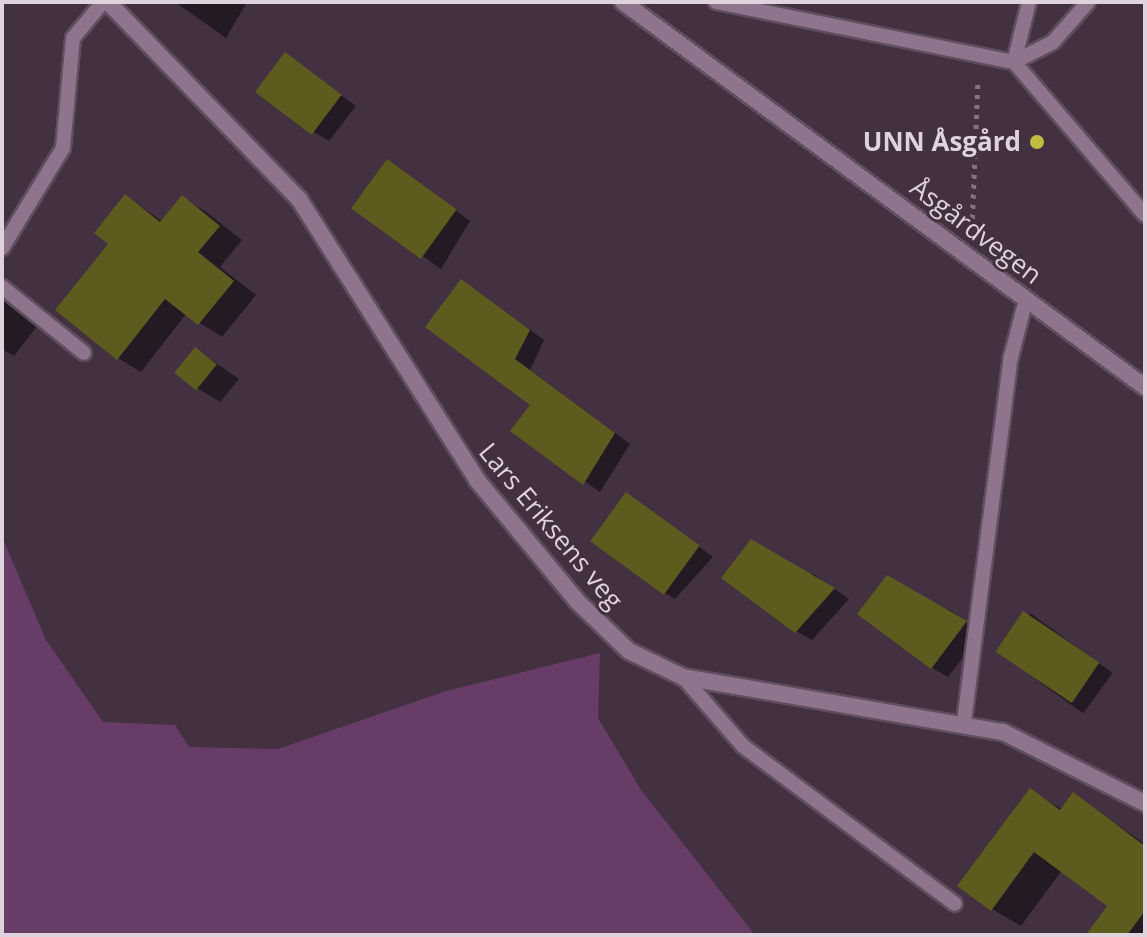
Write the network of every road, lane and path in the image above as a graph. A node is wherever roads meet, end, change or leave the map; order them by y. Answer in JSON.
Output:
{"nodes":[{"id":1,"x":106,"y":2,"type":"edge"},
{"id":2,"x":716,"y":2,"type":"edge"},
{"id":3,"x":1029,"y":2,"type":"edge"},
{"id":4,"x":1088,"y":2,"type":"edge"},
{"id":5,"x":627,"y":3,"type":"edge"},
{"id":6,"x":979,"y":58,"type":"junction"},
{"id":7,"x":1014,"y":62,"type":"junction"},
{"id":8,"x":1145,"y":215,"type":"edge"},
{"id":9,"x":2,"y":248,"type":"edge"},
{"id":10,"x":971,"y":259,"type":"junction"},
{"id":11,"x":2,"y":287,"type":"edge"},
{"id":12,"x":1026,"y":299,"type":"junction"},
{"id":13,"x":84,"y":353,"type":"dead end"},
{"id":14,"x":1145,"y":387,"type":"edge"},
{"id":15,"x":683,"y":677,"type":"junction"},
{"id":16,"x":964,"y":722,"type":"junction"},
{"id":17,"x":1145,"y":803,"type":"edge"},
{"id":18,"x":955,"y":904,"type":"dead end"}],
"edges":[{"from":1,"to":9,"type":"lane"},
{"from":1,"to":15,"type":"street","name":"Lars Eriksens veg"},
{"from":2,"to":6,"type":"lane"},
{"from":3,"to":7,"type":"lane"},
{"from":4,"to":7,"type":"lane"},
{"from":5,"to":10,"type":"street","name":"Åsgårdvegen"},
{"from":6,"to":7,"type":"lane"},
{"from":6,"to":10,"type":"path"},
{"from":7,"to":8,"type":"lane"},
{"from":10,"to":12,"type":"street","name":"Åsgårdvegen"},
{"from":11,"to":13,"type":"lane"},
{"from":12,"to":14,"type":"street","name":"Åsgårdvegen"},
{"from":12,"to":16,"type":"lane"},
{"from":15,"to":16,"type":"street","name":"Lars Eriksens veg"},
{"from":15,"to":18,"type":"lane"},
{"from":16,"to":17,"type":"street","name":"Lars Eriksens veg"}]}
